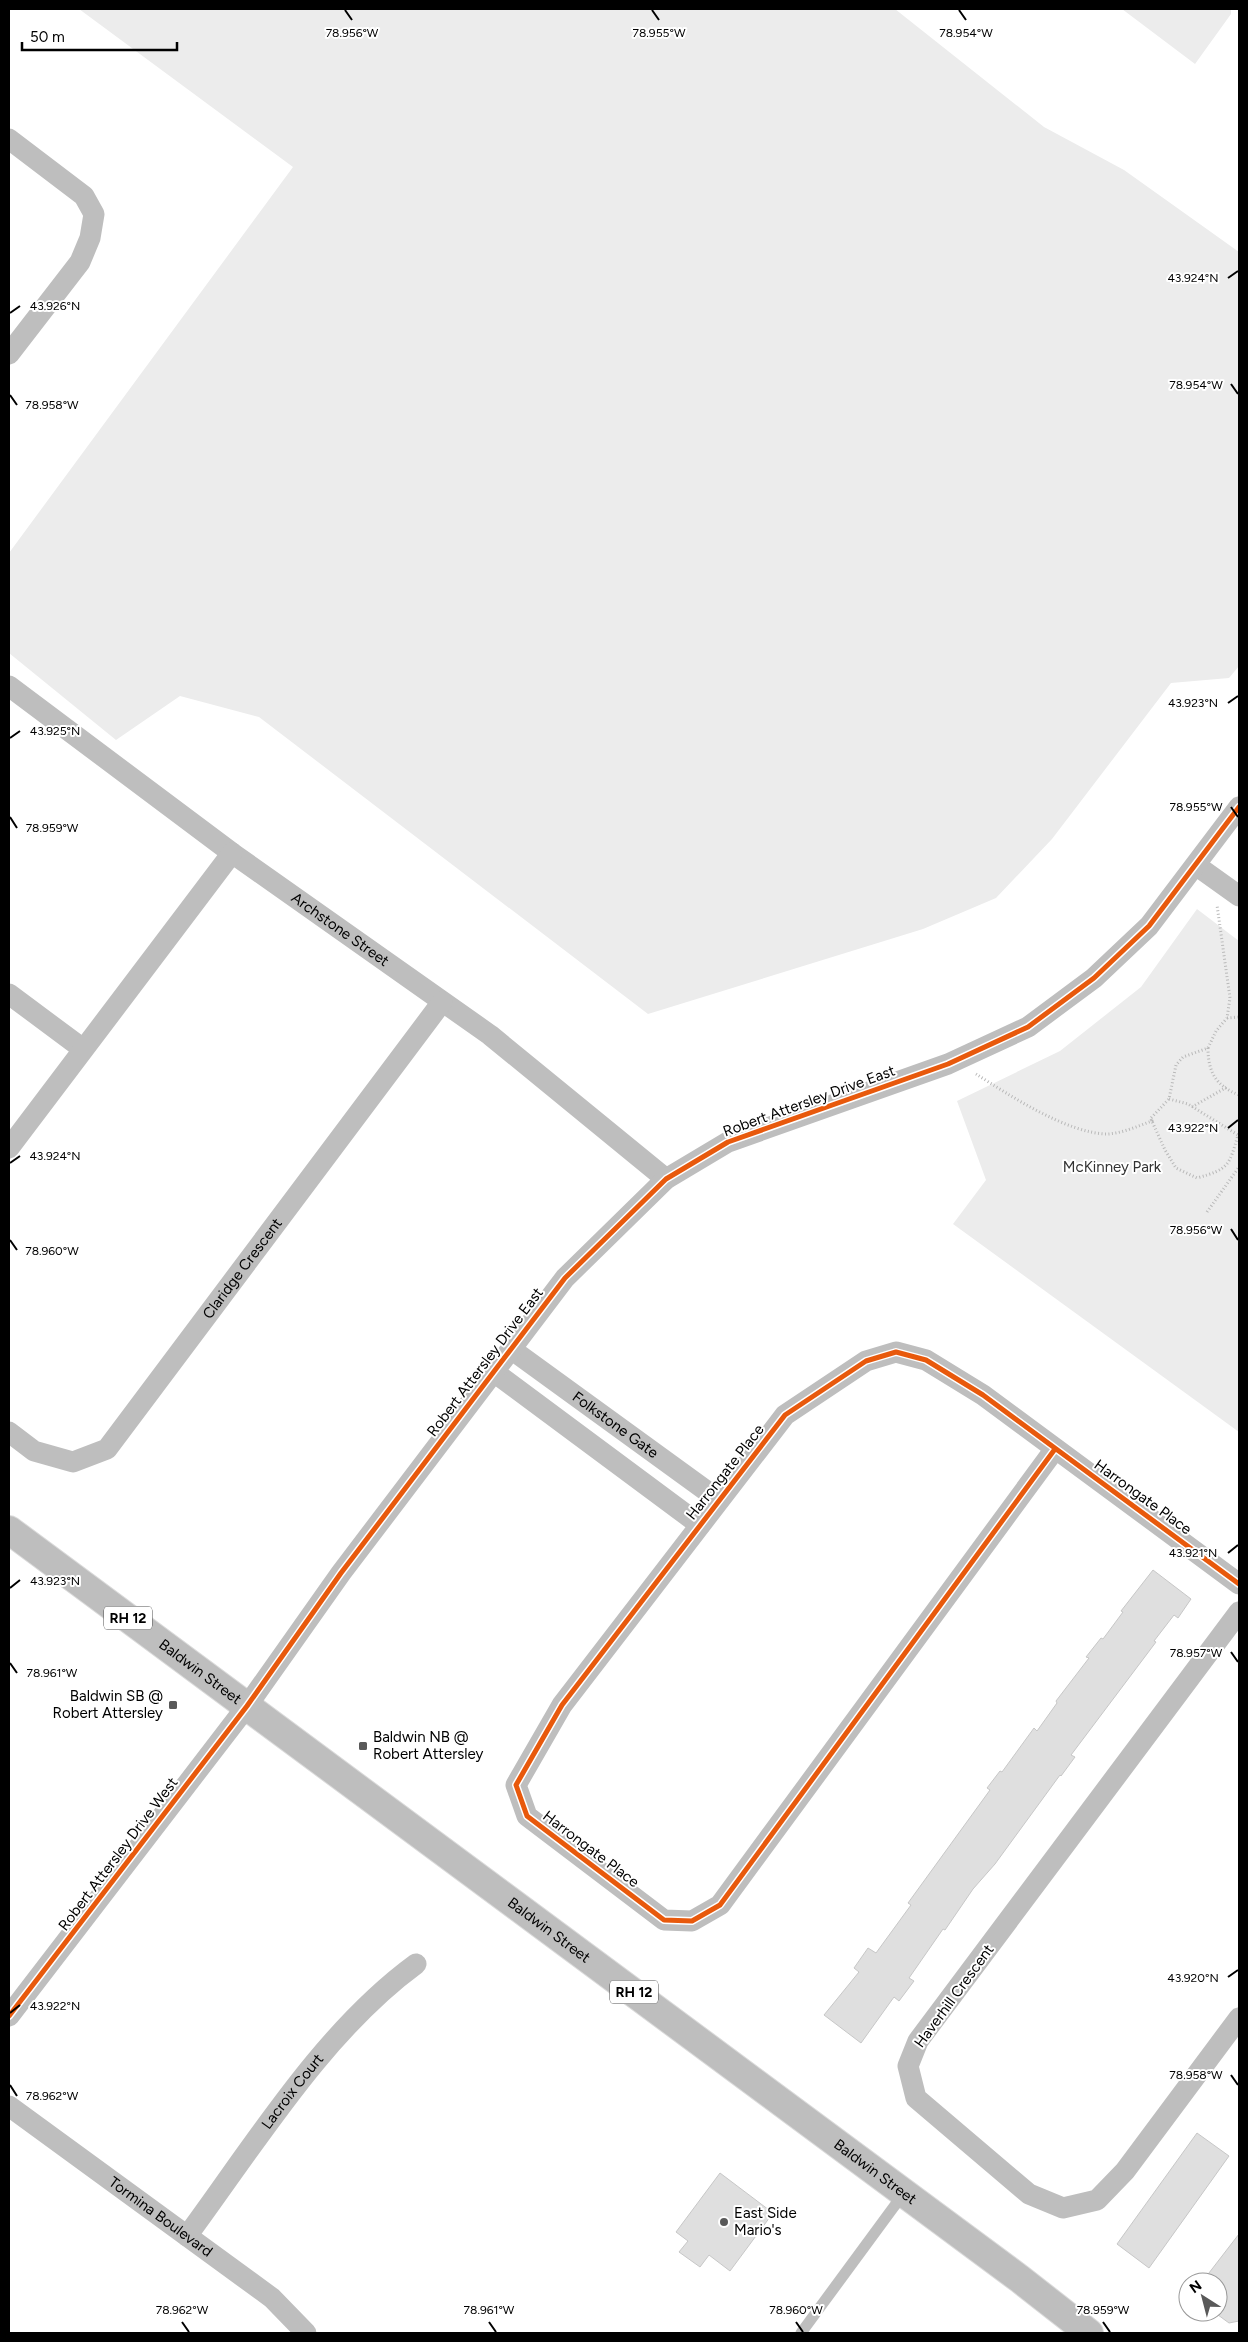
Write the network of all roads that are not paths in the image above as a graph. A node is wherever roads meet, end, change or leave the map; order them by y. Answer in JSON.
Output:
{"nodes":[{"id":1,"x":9,"y":139,"type":"edge"},
{"id":2,"x":9,"y":354,"type":"edge"},
{"id":3,"x":9,"y":686,"type":"edge"},
{"id":4,"x":1239,"y":808,"type":"edge"},
{"id":5,"x":232,"y":853,"type":"junction"},
{"id":6,"x":1197,"y":866,"type":"junction"},
{"id":7,"x":1239,"y":896,"type":"edge"},
{"id":8,"x":9,"y":994,"type":"edge"},
{"id":9,"x":442,"y":1002,"type":"junction"},
{"id":10,"x":84,"y":1049,"type":"junction"},
{"id":11,"x":9,"y":1148,"type":"edge"},
{"id":12,"x":666,"y":1179,"type":"junction"},
{"id":13,"x":511,"y":1349,"type":"junction"},
{"id":14,"x":494,"y":1372,"type":"junction"},
{"id":15,"x":9,"y":1432,"type":"edge"},
{"id":16,"x":1055,"y":1449,"type":"junction"},
{"id":17,"x":719,"y":1500,"type":"junction"},
{"id":18,"x":700,"y":1525,"type":"junction"},
{"id":19,"x":9,"y":1530,"type":"edge"},
{"id":20,"x":1239,"y":1584,"type":"edge"},
{"id":21,"x":1239,"y":1612,"type":"edge"},
{"id":22,"x":247,"y":1706,"type":"junction"},
{"id":23,"x":416,"y":1964,"type":"dead end"},
{"id":24,"x":9,"y":2016,"type":"edge"},
{"id":25,"x":1239,"y":2018,"type":"edge"},
{"id":26,"x":9,"y":2106,"type":"edge"},
{"id":27,"x":904,"y":2193,"type":"junction"},
{"id":28,"x":187,"y":2236,"type":"junction"},
{"id":29,"x":306,"y":2333,"type":"edge"},
{"id":30,"x":801,"y":2333,"type":"edge"},
{"id":31,"x":1089,"y":2333,"type":"edge"}],
"edges":[{"from":1,"to":2,"type":"street"},
{"from":3,"to":5,"type":"street","name":"Archstone Street"},
{"from":4,"to":6,"type":"street","name":"Robert Attersley Drive East"},
{"from":5,"to":9,"type":"street","name":"Archstone Street"},
{"from":5,"to":10,"type":"street"},
{"from":6,"to":7,"type":"street"},
{"from":6,"to":12,"type":"street","name":"Robert Attersley Drive East"},
{"from":8,"to":10,"type":"street"},
{"from":9,"to":12,"type":"street","name":"Archstone Street"},
{"from":9,"to":15,"type":"street","name":"Claridge Crescent"},
{"from":10,"to":11,"type":"street"},
{"from":12,"to":13,"type":"street","name":"Robert Attersley Drive East"},
{"from":13,"to":14,"type":"street","name":"Robert Attersley Drive East"},
{"from":13,"to":17,"type":"street","name":"Folkstone Gate"},
{"from":14,"to":18,"type":"street","name":"Folkstone Gate"},
{"from":14,"to":22,"type":"street","name":"Robert Attersley Drive East"},
{"from":16,"to":17,"type":"street","name":"Harrongate Place"},
{"from":16,"to":18,"type":"street","name":"Harrongate Place"},
{"from":16,"to":20,"type":"street","name":"Harrongate Place"},
{"from":17,"to":18,"type":"street","name":"Harrongate Place"},
{"from":19,"to":22,"type":"main road","name":"Baldwin Street","number":"RH 12"},
{"from":21,"to":25,"type":"street","name":"Haverhill Crescent"},
{"from":22,"to":24,"type":"street","name":"Robert Attersley Drive West"},
{"from":22,"to":27,"type":"main road","name":"Baldwin Street","number":"RH 12"},
{"from":23,"to":28,"type":"street","name":"Lacroix Court"},
{"from":26,"to":28,"type":"street","name":"Tormina Boulevard"},
{"from":27,"to":30,"type":"lane"},
{"from":27,"to":31,"type":"main road","name":"Baldwin Street","number":"RH 12"},
{"from":28,"to":29,"type":"street","name":"Tormina Boulevard"}]}
